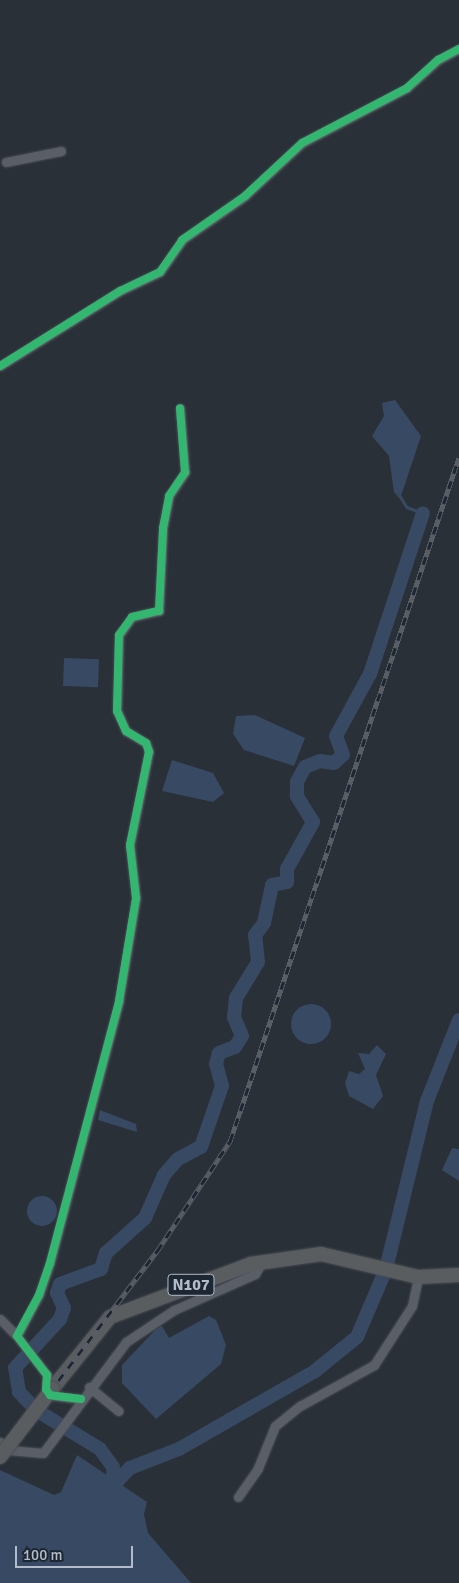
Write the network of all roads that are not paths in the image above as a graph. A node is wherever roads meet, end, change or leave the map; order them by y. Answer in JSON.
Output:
{"nodes":[{"id":1,"x":459,"y":49,"type":"edge"},
{"id":2,"x":61,"y":151,"type":"dead end"},
{"id":3,"x":6,"y":162,"type":"dead end"},
{"id":4,"x":0,"y":366,"type":"edge"},
{"id":5,"x":180,"y":408,"type":"dead end"},
{"id":6,"x":264,"y":1260,"type":"junction"},
{"id":7,"x":459,"y":1275,"type":"edge"},
{"id":8,"x":412,"y":1276,"type":"junction"},
{"id":9,"x":0,"y":1319,"type":"edge"},
{"id":10,"x":17,"y":1336,"type":"junction"},
{"id":11,"x":89,"y":1387,"type":"junction"},
{"id":12,"x":81,"y":1399,"type":"junction"},
{"id":13,"x":119,"y":1411,"type":"dead end"},
{"id":14,"x":0,"y":1442,"type":"edge"},
{"id":15,"x":0,"y":1457,"type":"edge"},
{"id":16,"x":238,"y":1497,"type":"dead end"}],
"edges":[{"from":1,"to":4,"type":"street"},
{"from":2,"to":3,"type":"street"},
{"from":5,"to":10,"type":"street"},
{"from":6,"to":8,"type":"highway","number":"N107"},
{"from":6,"to":11,"type":"street"},
{"from":6,"to":15,"type":"highway","number":"N107","bridge":true},
{"from":7,"to":8,"type":"highway","number":"N107"},
{"from":8,"to":16,"type":"street"},
{"from":9,"to":10,"type":"street"},
{"from":10,"to":12,"type":"street"},
{"from":11,"to":12,"type":"street"},
{"from":11,"to":13,"type":"street"},
{"from":12,"to":14,"type":"street"}]}
